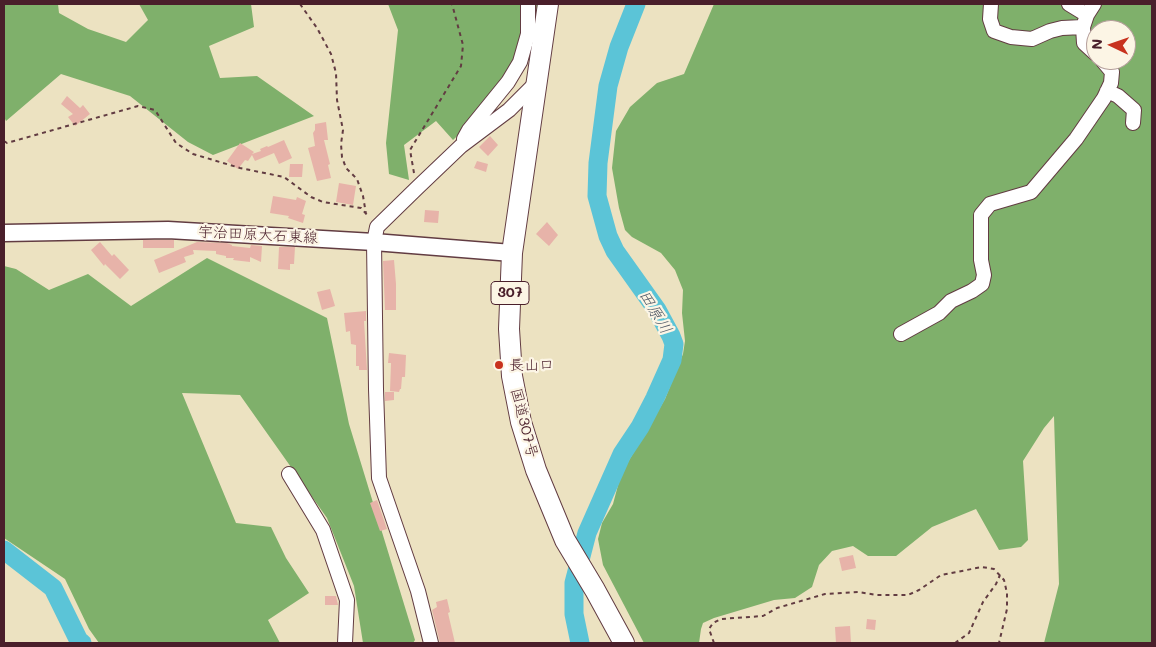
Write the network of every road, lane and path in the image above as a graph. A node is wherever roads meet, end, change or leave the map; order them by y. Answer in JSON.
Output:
{"nodes":[{"id":1,"x":300,"y":4,"type":"edge"},
{"id":2,"x":452,"y":4,"type":"edge"},
{"id":3,"x":528,"y":4,"type":"edge"},
{"id":4,"x":548,"y":4,"type":"edge"},
{"id":5,"x":991,"y":4,"type":"edge"},
{"id":6,"x":1069,"y":4,"type":"edge"},
{"id":7,"x":1088,"y":15,"type":"edge"},
{"id":8,"x":1086,"y":29,"type":"edge"},
{"id":9,"x":1086,"y":45,"type":"edge"},
{"id":10,"x":1110,"y":70,"type":"edge"},
{"id":11,"x":536,"y":84,"type":"junction"},
{"id":12,"x":1108,"y":91,"type":"junction"},
{"id":13,"x":1133,"y":123,"type":"dead end"},
{"id":14,"x":4,"y":141,"type":"edge"},
{"id":15,"x":461,"y":146,"type":"junction"},
{"id":16,"x":417,"y":188,"type":"junction"},
{"id":17,"x":366,"y":214,"type":"junction"},
{"id":18,"x":4,"y":232,"type":"edge"},
{"id":19,"x":376,"y":234,"type":"junction"},
{"id":20,"x":512,"y":253,"type":"junction"},
{"id":21,"x":901,"y":334,"type":"dead end"},
{"id":22,"x":289,"y":474,"type":"dead end"},
{"id":23,"x":1000,"y":575,"type":"junction"},
{"id":24,"x":345,"y":643,"type":"edge"},
{"id":25,"x":431,"y":643,"type":"edge"},
{"id":26,"x":624,"y":643,"type":"edge"},
{"id":27,"x":714,"y":643,"type":"edge"},
{"id":28,"x":955,"y":643,"type":"edge"},
{"id":29,"x":999,"y":643,"type":"edge"}],
"edges":[{"from":1,"to":17,"type":"path"},
{"from":2,"to":16,"type":"path"},
{"from":3,"to":15,"type":"street"},
{"from":4,"to":11,"type":"highway","name":"国道307号","number":"307"},
{"from":5,"to":7,"type":"street"},
{"from":6,"to":7,"type":"street"},
{"from":8,"to":9,"type":"street"},
{"from":10,"to":12,"type":"street"},
{"from":11,"to":15,"type":"street"},
{"from":11,"to":20,"type":"highway","name":"国道307号","number":"307"},
{"from":12,"to":13,"type":"street"},
{"from":12,"to":21,"type":"street"},
{"from":14,"to":17,"type":"path"},
{"from":15,"to":16,"type":"street"},
{"from":16,"to":19,"type":"street"},
{"from":17,"to":19,"type":"path"},
{"from":18,"to":19,"type":"main road","name":"宇治田原大石東線"},
{"from":19,"to":20,"type":"main road","name":"宇治田原大石東線"},
{"from":19,"to":25,"type":"street"},
{"from":20,"to":26,"type":"highway","name":"国道307号","number":"307"},
{"from":22,"to":24,"type":"street"},
{"from":23,"to":27,"type":"path"},
{"from":23,"to":28,"type":"path"},
{"from":23,"to":29,"type":"path"}]}
